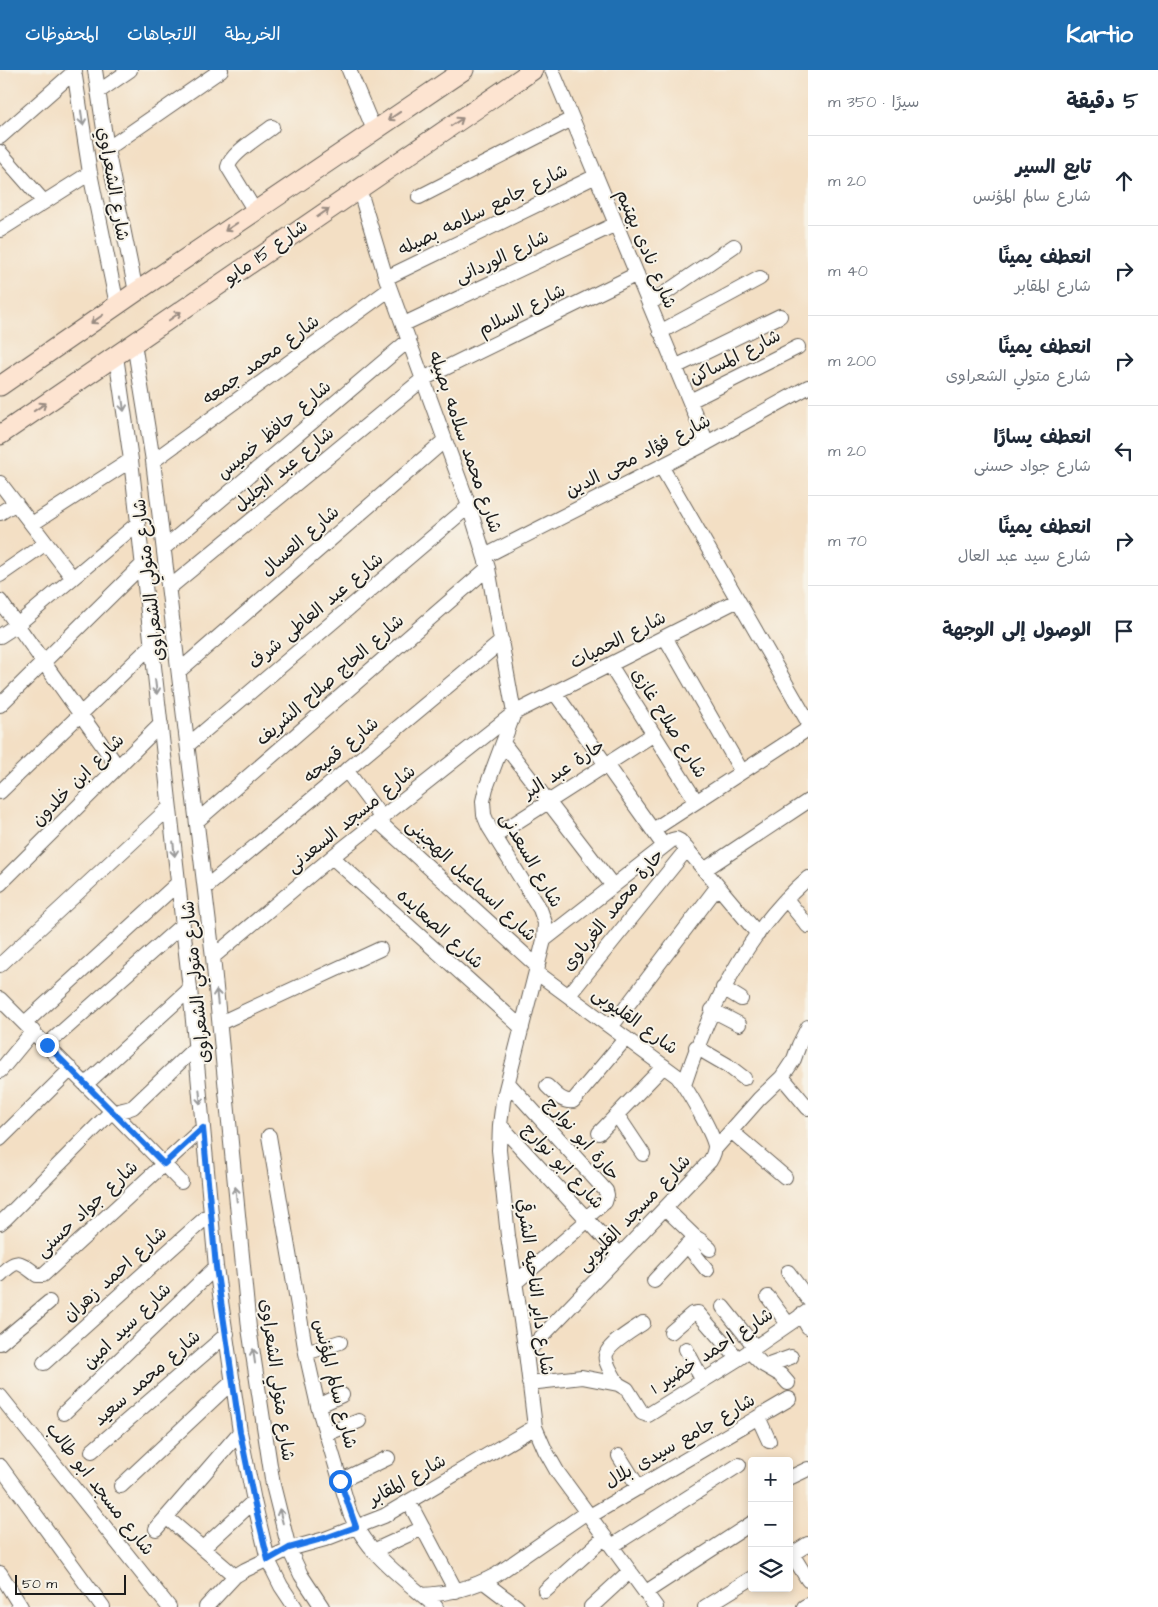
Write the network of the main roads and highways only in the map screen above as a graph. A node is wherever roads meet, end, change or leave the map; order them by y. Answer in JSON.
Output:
{"nodes":[{"id":1,"x":464,"y":70,"type":"edge"},
{"id":2,"x":533,"y":70,"type":"edge"},
{"id":3,"x":0,"y":386,"type":"edge"},
{"id":4,"x":0,"y":435,"type":"edge"}],
"edges":[{"from":1,"to":3,"type":"main road","one_way":true},
{"from":4,"to":2,"type":"main road","name":"شارع 15 مايو","one_way":true}]}
